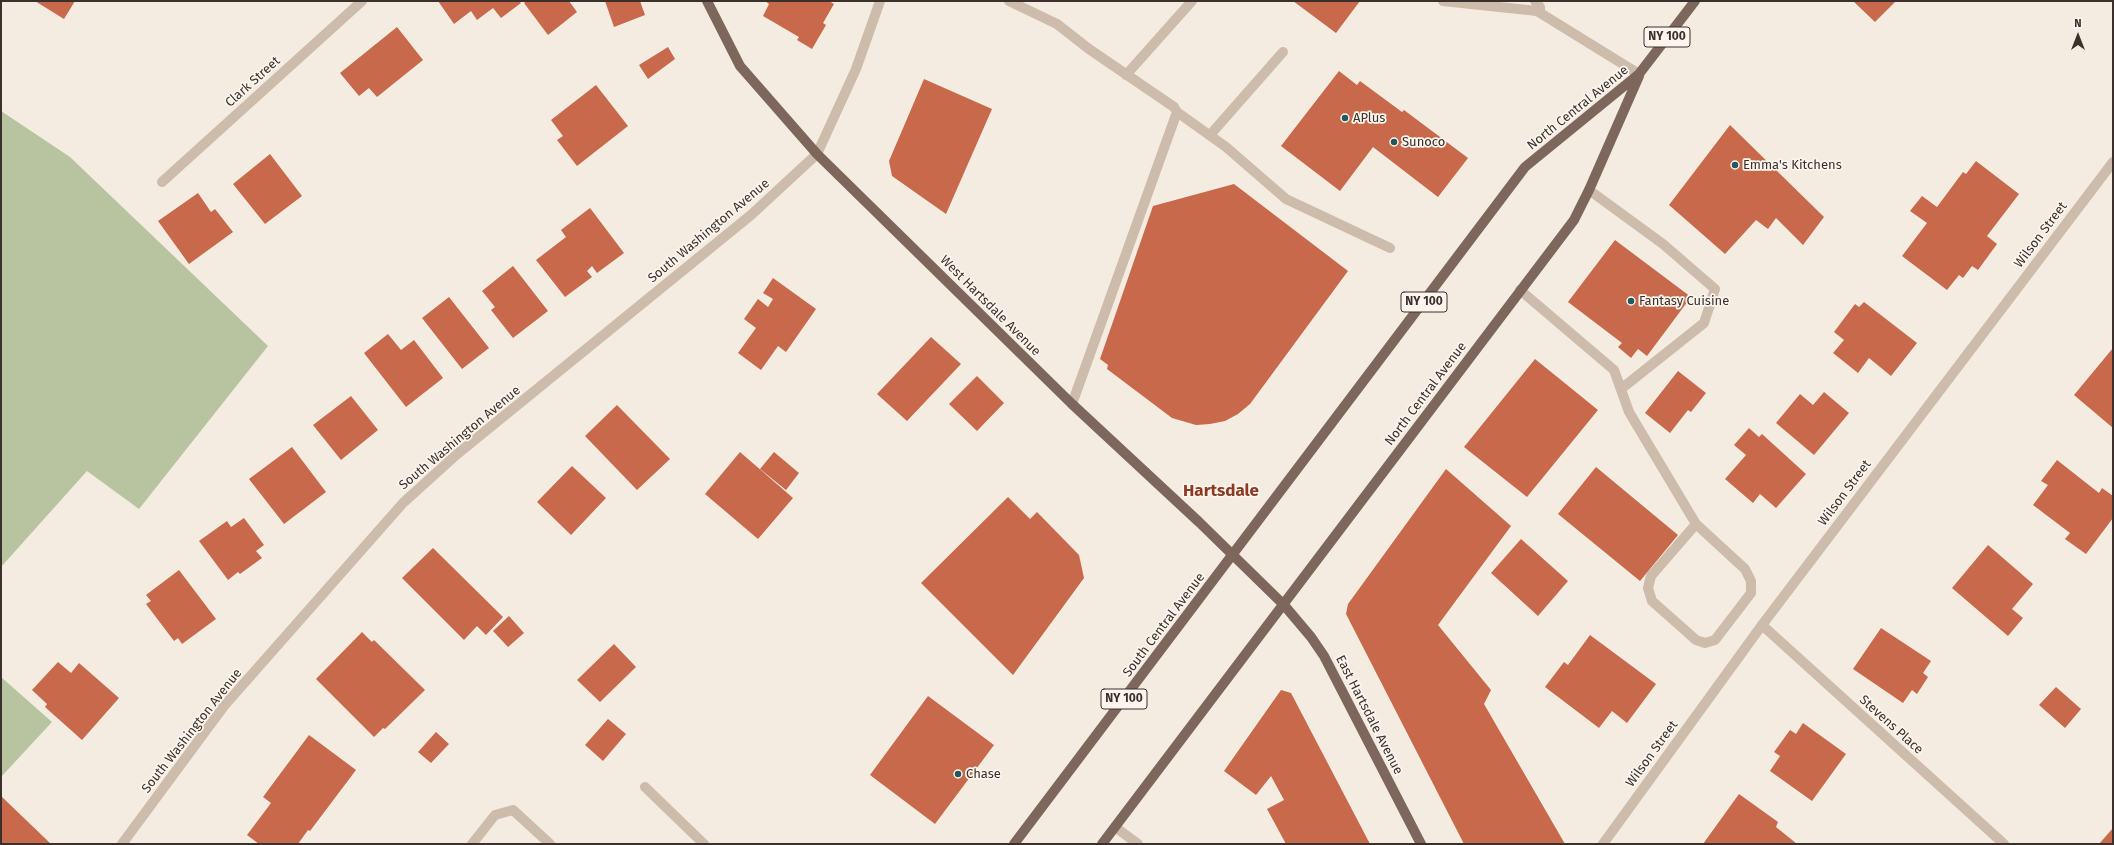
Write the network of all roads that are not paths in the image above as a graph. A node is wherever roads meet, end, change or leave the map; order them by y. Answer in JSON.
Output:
{"nodes":[{"id":1,"x":362,"y":1,"type":"edge"},
{"id":2,"x":707,"y":1,"type":"edge"},
{"id":3,"x":880,"y":1,"type":"edge"},
{"id":4,"x":1009,"y":1,"type":"edge"},
{"id":5,"x":1192,"y":1,"type":"edge"},
{"id":6,"x":1443,"y":1,"type":"edge"},
{"id":7,"x":1535,"y":1,"type":"edge"},
{"id":8,"x":1695,"y":1,"type":"edge"},
{"id":9,"x":1540,"y":13,"type":"junction"},
{"id":10,"x":1283,"y":52,"type":"dead end"},
{"id":11,"x":1126,"y":74,"type":"junction"},
{"id":12,"x":1639,"y":74,"type":"junction"},
{"id":13,"x":1176,"y":112,"type":"junction"},
{"id":14,"x":1210,"y":135,"type":"junction"},
{"id":15,"x":817,"y":154,"type":"junction"},
{"id":16,"x":2113,"y":162,"type":"edge"},
{"id":17,"x":162,"y":182,"type":"dead end"},
{"id":18,"x":1590,"y":190,"type":"junction"},
{"id":19,"x":1390,"y":248,"type":"dead end"},
{"id":20,"x":1520,"y":290,"type":"junction"},
{"id":21,"x":1621,"y":389,"type":"junction"},
{"id":22,"x":1072,"y":404,"type":"junction"},
{"id":23,"x":1696,"y":524,"type":"junction"},
{"id":24,"x":1233,"y":555,"type":"junction"},
{"id":25,"x":1284,"y":605,"type":"junction"},
{"id":26,"x":1762,"y":624,"type":"junction"},
{"id":27,"x":646,"y":787,"type":"dead end"},
{"id":28,"x":1115,"y":827,"type":"junction"},
{"id":29,"x":122,"y":844,"type":"edge"},
{"id":30,"x":472,"y":844,"type":"edge"},
{"id":31,"x":550,"y":844,"type":"edge"},
{"id":32,"x":704,"y":844,"type":"edge"},
{"id":33,"x":1014,"y":844,"type":"edge"},
{"id":34,"x":1102,"y":844,"type":"edge"},
{"id":35,"x":1138,"y":844,"type":"edge"},
{"id":36,"x":1421,"y":844,"type":"edge"},
{"id":37,"x":1603,"y":844,"type":"edge"},
{"id":38,"x":2004,"y":844,"type":"edge"}],
"edges":[{"from":1,"to":17,"type":"street","name":"Clark Street"},
{"from":2,"to":15,"type":"main road","name":"West Hartsdale Avenue"},
{"from":3,"to":15,"type":"street"},
{"from":4,"to":11,"type":"street"},
{"from":5,"to":11,"type":"street"},
{"from":6,"to":9,"type":"street"},
{"from":7,"to":9,"type":"street"},
{"from":8,"to":12,"type":"main road","number":"NY 100"},
{"from":9,"to":12,"type":"street"},
{"from":10,"to":14,"type":"street"},
{"from":11,"to":13,"type":"street"},
{"from":12,"to":18,"type":"main road","name":"North Central Avenue","number":"NY 100"},
{"from":12,"to":24,"type":"main road","name":"North Central Avenue","number":"NY 100"},
{"from":13,"to":14,"type":"street"},
{"from":13,"to":22,"type":"street"},
{"from":14,"to":19,"type":"street"},
{"from":15,"to":22,"type":"main road","name":"West Hartsdale Avenue"},
{"from":15,"to":29,"type":"street","name":"South Washington Avenue"},
{"from":16,"to":26,"type":"street","name":"Wilson Street"},
{"from":18,"to":20,"type":"main road","name":"North Central Avenue","number":"NY 100"},
{"from":18,"to":21,"type":"street"},
{"from":20,"to":21,"type":"street"},
{"from":20,"to":25,"type":"main road","name":"North Central Avenue","number":"NY 100"},
{"from":21,"to":23,"type":"street"},
{"from":22,"to":24,"type":"main road","name":"West Hartsdale Avenue"},
{"from":23,"to":23,"type":"street"},
{"from":24,"to":25,"type":"main road","name":"West Hartsdale Avenue"},
{"from":24,"to":33,"type":"main road","name":"South Central Avenue","number":"NY 100"},
{"from":25,"to":28,"type":"main road","number":"NY 100"},
{"from":25,"to":36,"type":"main road","name":"East Hartsdale Avenue"},
{"from":26,"to":37,"type":"street","name":"Wilson Street"},
{"from":26,"to":38,"type":"street","name":"Stevens Place"},
{"from":27,"to":32,"type":"street"},
{"from":28,"to":34,"type":"main road","number":"NY 100"},
{"from":28,"to":35,"type":"street"},
{"from":30,"to":31,"type":"street"}]}
